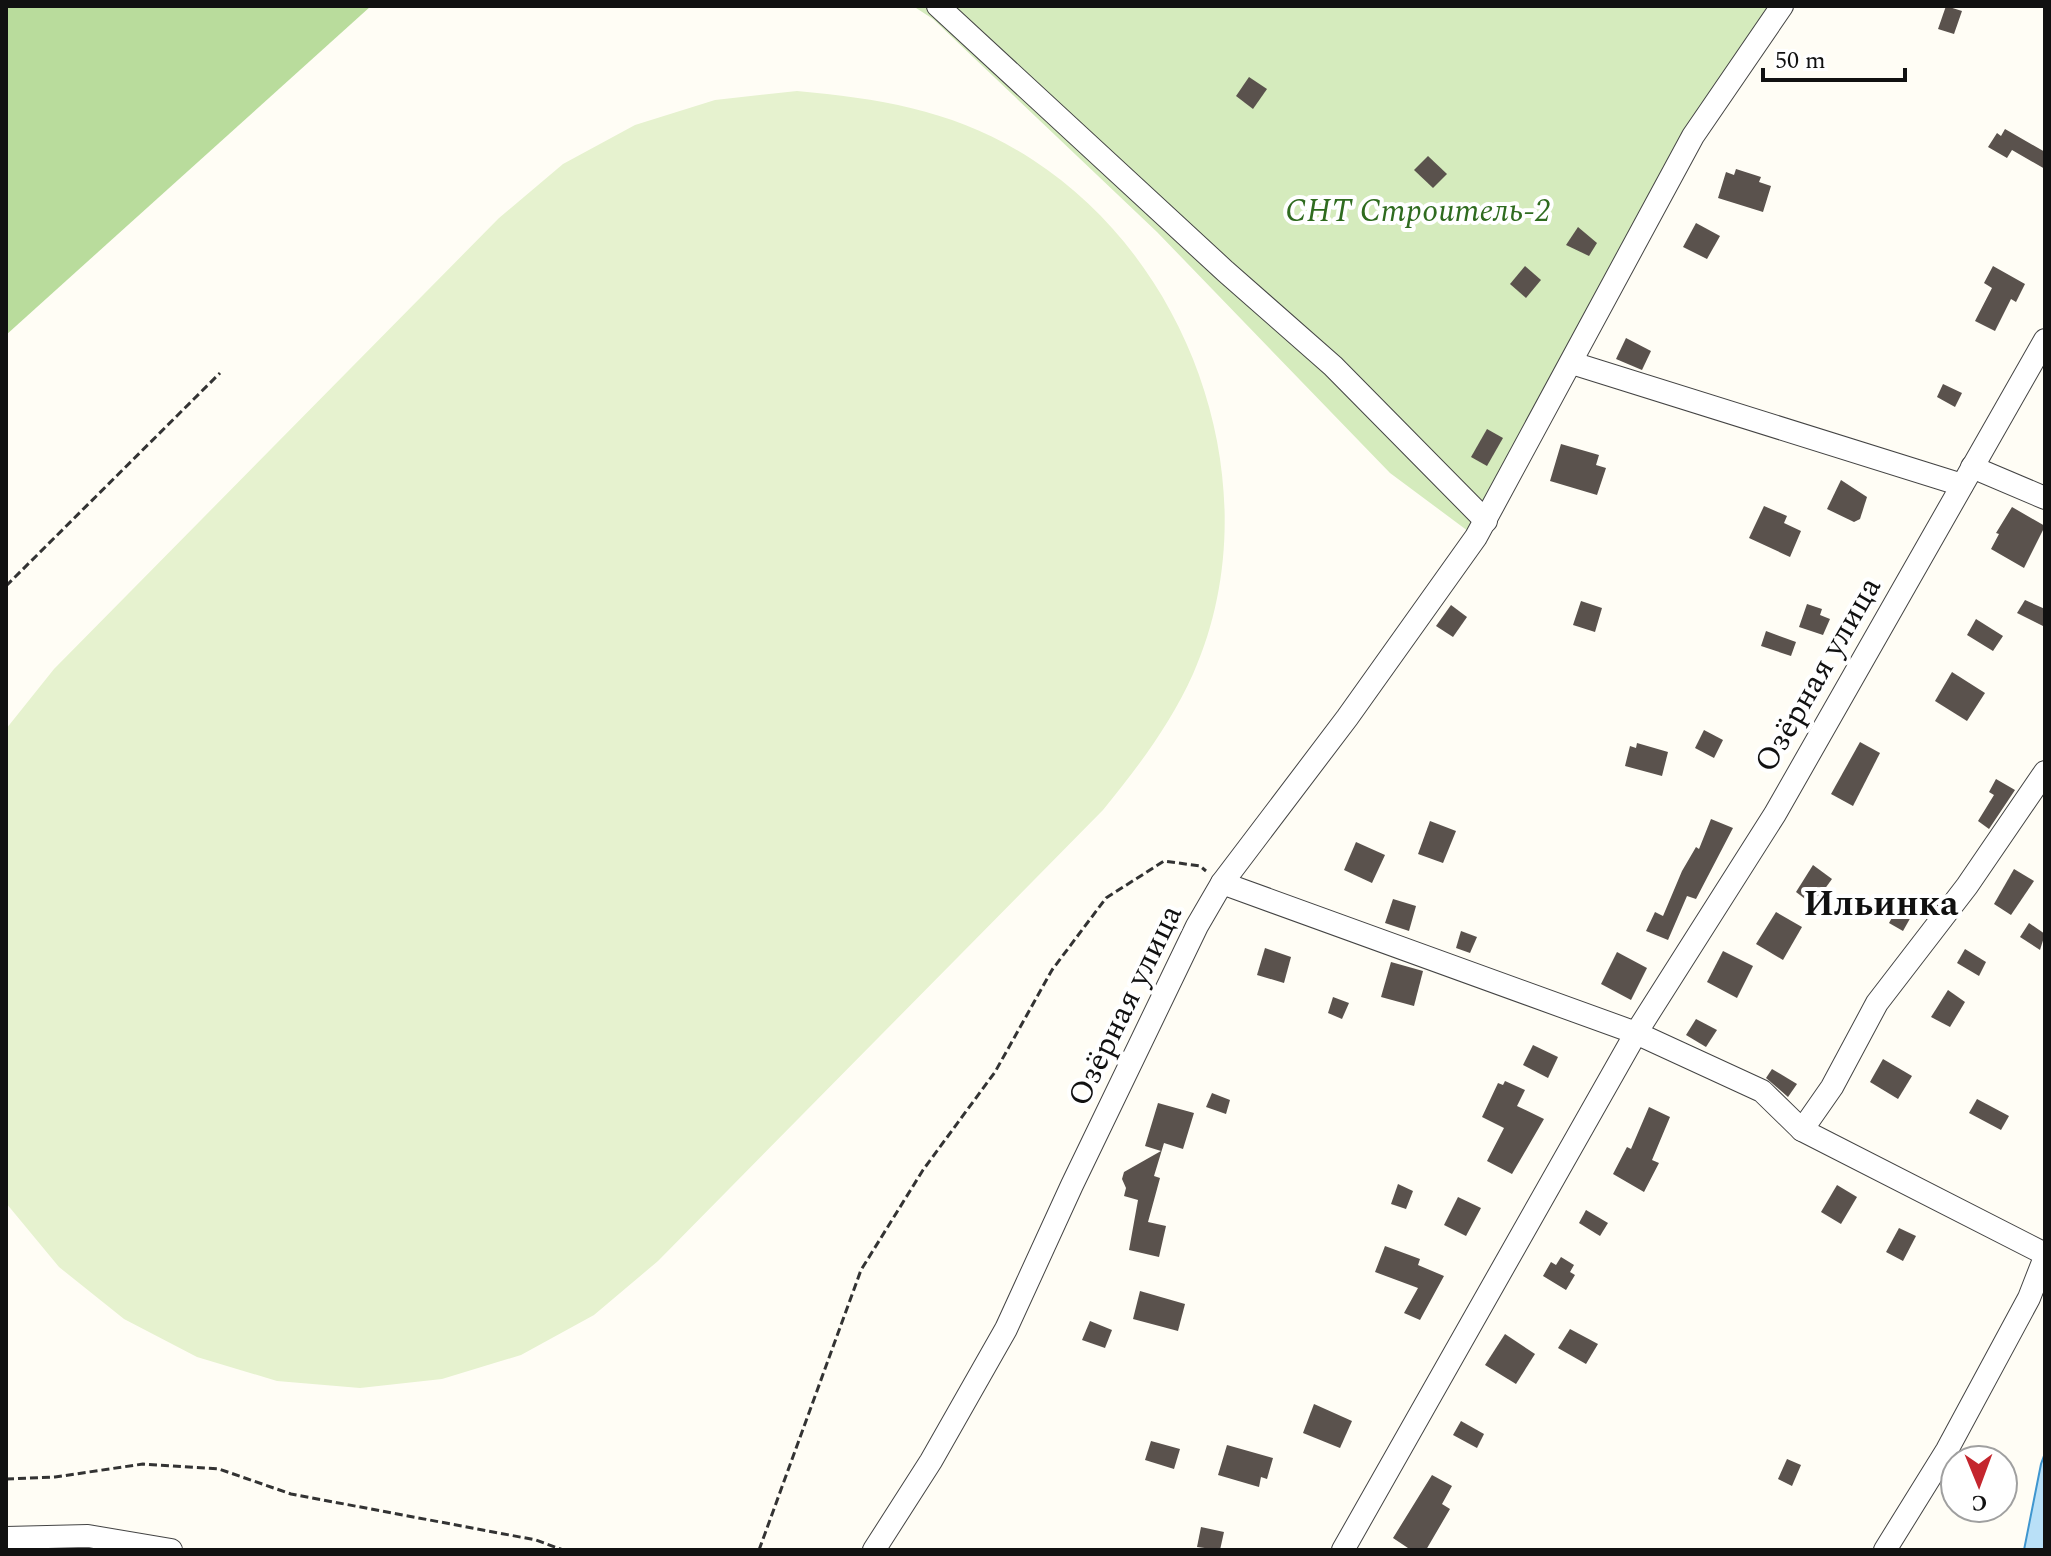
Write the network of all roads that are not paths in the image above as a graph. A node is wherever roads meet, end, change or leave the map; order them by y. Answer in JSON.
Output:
{"nodes":[{"id":1,"x":938,"y":6,"type":"edge"},
{"id":2,"x":1782,"y":6,"type":"edge"},
{"id":3,"x":2045,"y":340,"type":"edge"},
{"id":4,"x":1572,"y":363,"type":"junction"},
{"id":5,"x":1967,"y":476,"type":"junction"},
{"id":6,"x":2045,"y":498,"type":"edge"},
{"id":7,"x":1486,"y":521,"type":"junction"},
{"id":8,"x":2045,"y":772,"type":"edge"},
{"id":9,"x":1222,"y":883,"type":"junction"},
{"id":10,"x":1636,"y":1033,"type":"junction"},
{"id":11,"x":1802,"y":1130,"type":"junction"},
{"id":12,"x":2045,"y":1256,"type":"edge"},
{"id":13,"x":6,"y":1538,"type":"edge"},
{"id":14,"x":171,"y":1550,"type":"edge"},
{"id":15,"x":874,"y":1550,"type":"edge"},
{"id":16,"x":1343,"y":1550,"type":"edge"},
{"id":17,"x":1885,"y":1550,"type":"edge"}],
"edges":[{"from":1,"to":7,"type":"street"},
{"from":2,"to":4,"type":"street","name":"Озёрная улица"},
{"from":3,"to":5,"type":"street","name":"Озёрная улица"},
{"from":4,"to":5,"type":"street"},
{"from":4,"to":7,"type":"street","name":"Озёрная улица"},
{"from":5,"to":6,"type":"street"},
{"from":5,"to":10,"type":"street","name":"Озёрная улица"},
{"from":7,"to":9,"type":"street","name":"Озёрная улица"},
{"from":8,"to":11,"type":"street"},
{"from":9,"to":10,"type":"street"},
{"from":9,"to":15,"type":"street","name":"Озёрная улица"},
{"from":10,"to":11,"type":"street"},
{"from":10,"to":16,"type":"street","name":"Озёрная улица"},
{"from":11,"to":12,"type":"street"},
{"from":12,"to":17,"type":"street"},
{"from":13,"to":14,"type":"street"}]}
